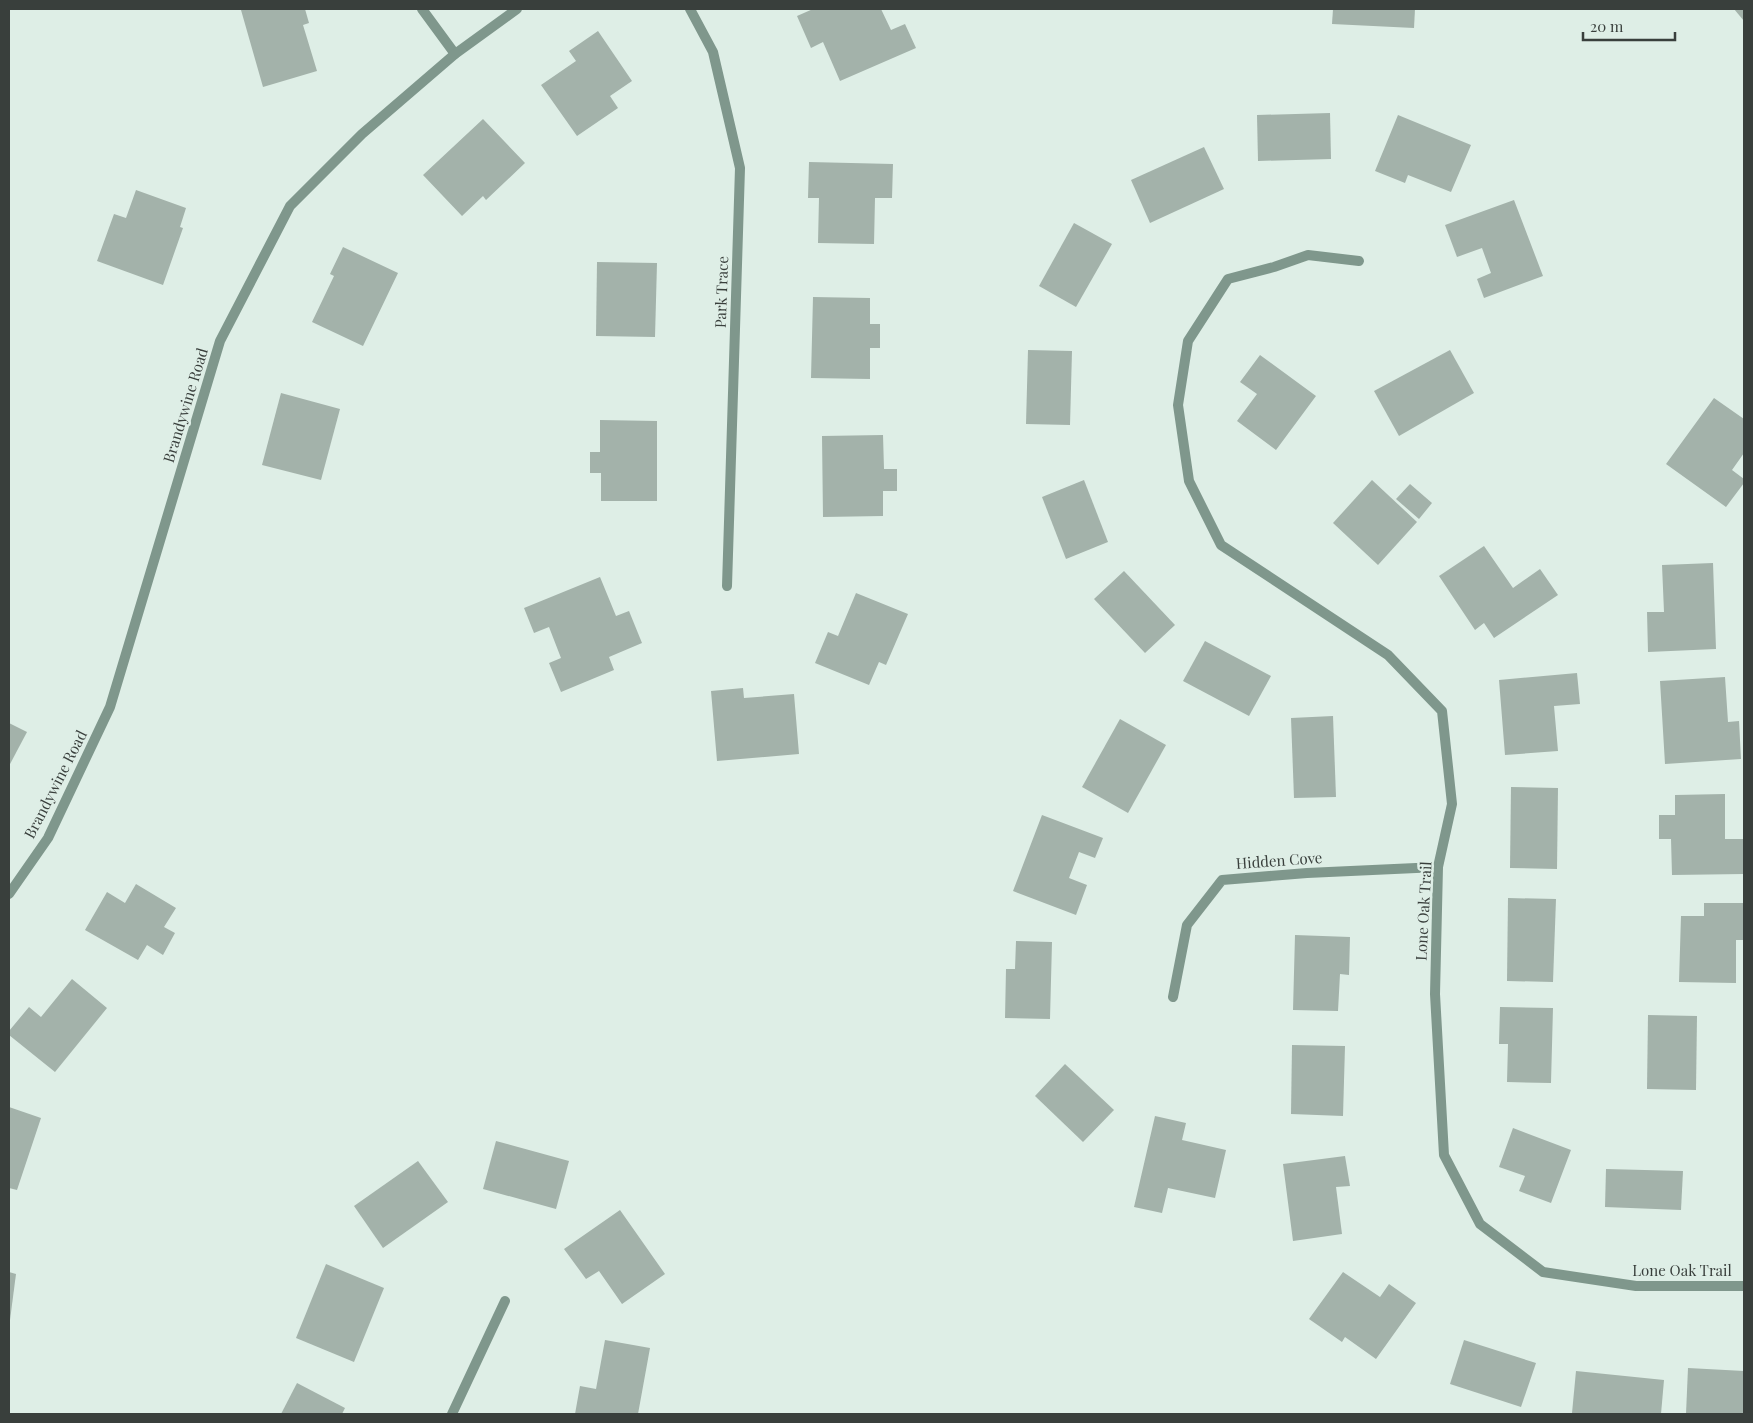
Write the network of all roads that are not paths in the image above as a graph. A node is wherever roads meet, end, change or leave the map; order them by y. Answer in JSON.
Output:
{"nodes":[{"id":1,"x":422,"y":9,"type":"edge"},
{"id":2,"x":517,"y":9,"type":"edge"},
{"id":3,"x":690,"y":9,"type":"edge"},
{"id":4,"x":455,"y":54,"type":"junction"},
{"id":5,"x":1359,"y":261,"type":"dead end"},
{"id":6,"x":727,"y":586,"type":"dead end"},
{"id":7,"x":1438,"y":867,"type":"junction"},
{"id":8,"x":9,"y":894,"type":"edge"},
{"id":9,"x":1173,"y":997,"type":"dead end"},
{"id":10,"x":1744,"y":1286,"type":"edge"},
{"id":11,"x":505,"y":1301,"type":"dead end"},
{"id":12,"x":452,"y":1414,"type":"edge"}],
"edges":[{"from":1,"to":4,"type":"street"},
{"from":2,"to":4,"type":"street","name":"Brandywine Road"},
{"from":3,"to":6,"type":"street","name":"Park Trace"},
{"from":4,"to":8,"type":"street","name":"Brandywine Road"},
{"from":5,"to":7,"type":"street","name":"Lone Oak Trail"},
{"from":7,"to":9,"type":"street","name":"Hidden Cove"},
{"from":7,"to":10,"type":"street","name":"Lone Oak Trail"},
{"from":11,"to":12,"type":"street"}]}
